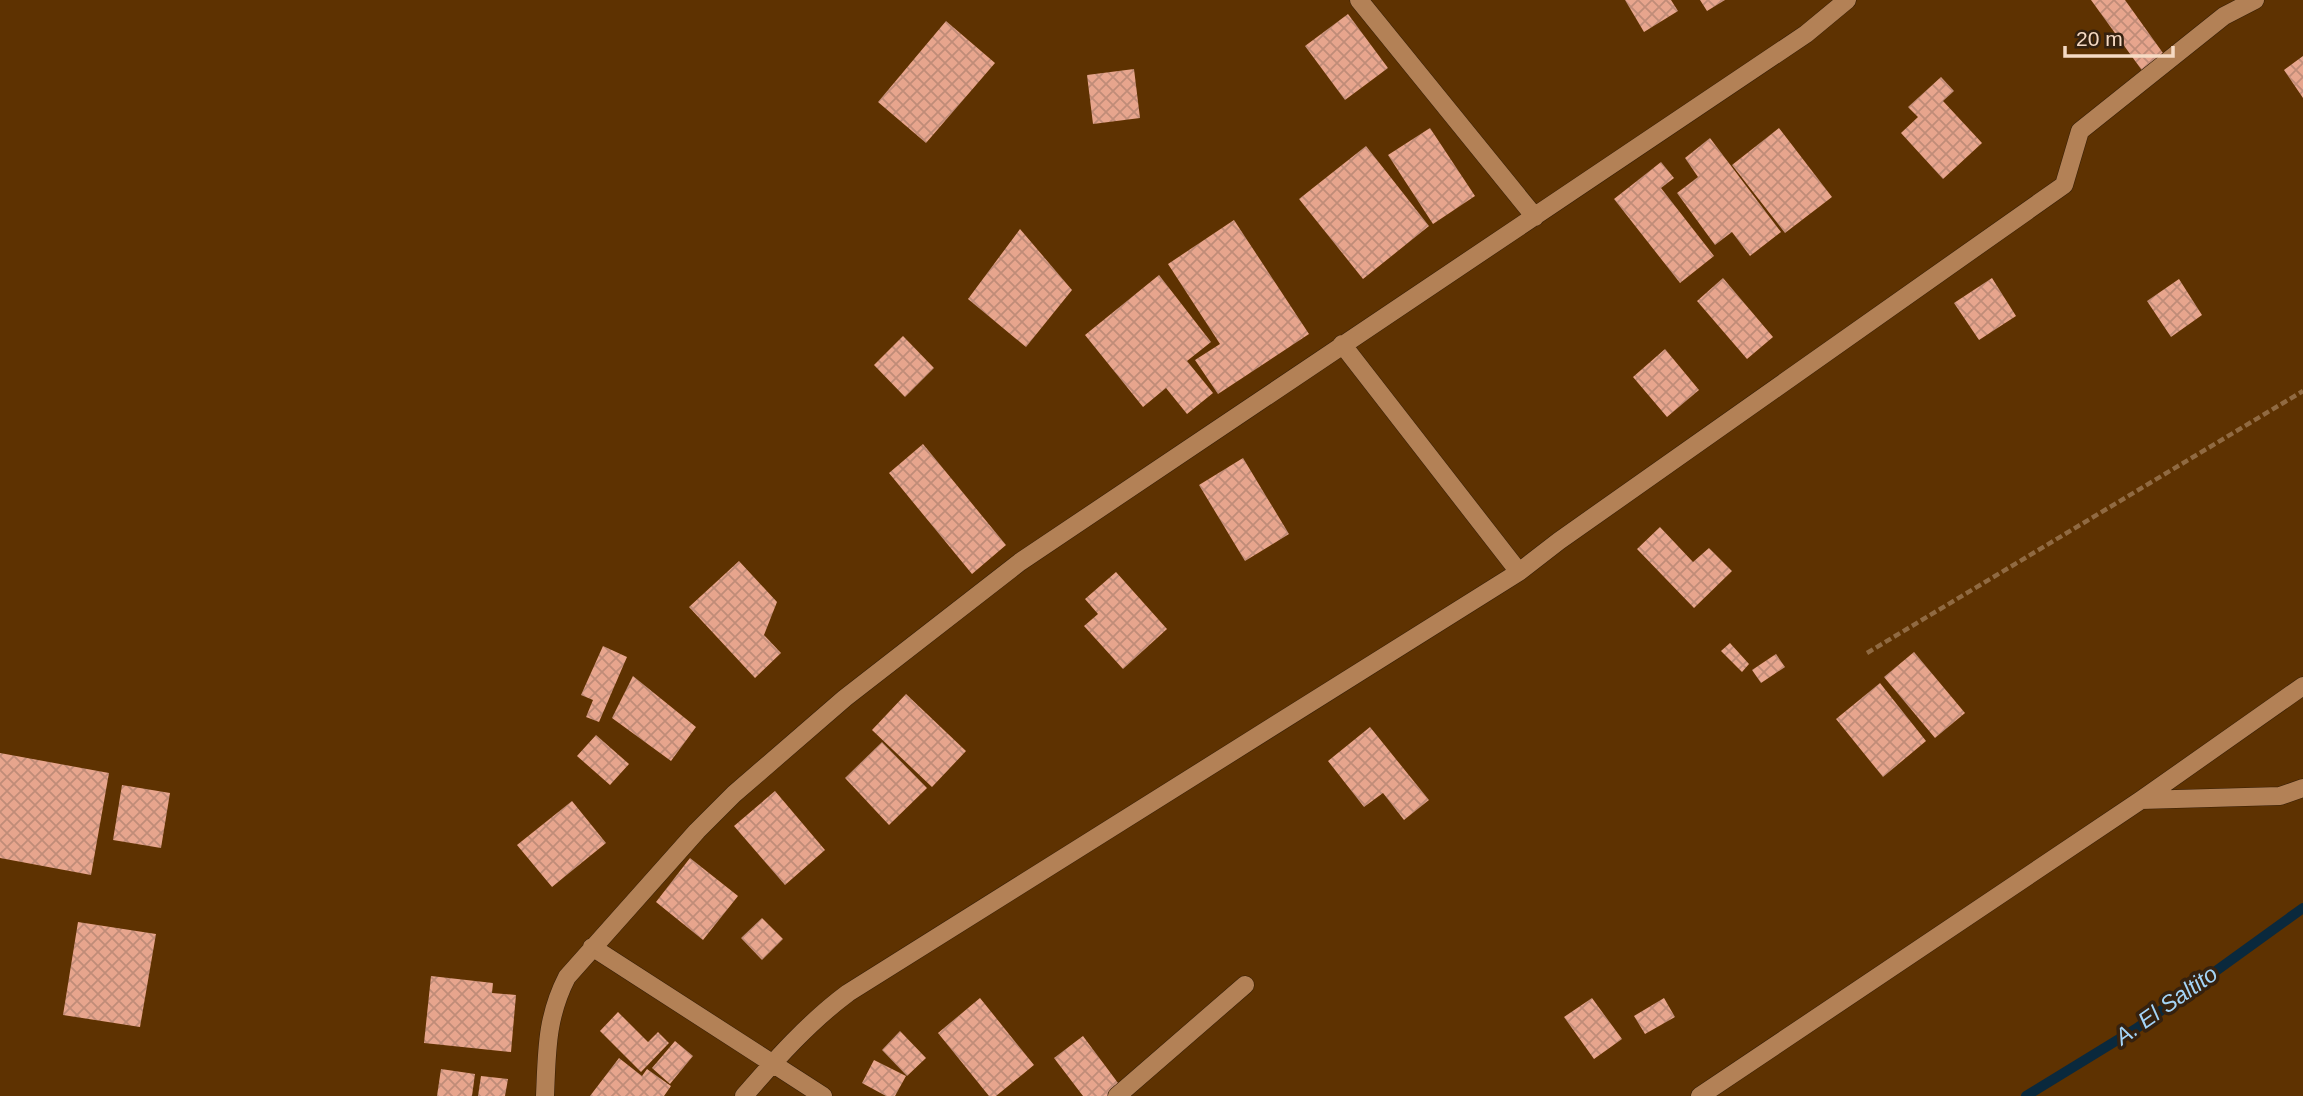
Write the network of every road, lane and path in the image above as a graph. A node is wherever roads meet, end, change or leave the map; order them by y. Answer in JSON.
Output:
{"nodes":[{"id":1,"x":1359,"y":0,"type":"edge"},
{"id":2,"x":1847,"y":0,"type":"edge"},
{"id":3,"x":2255,"y":0,"type":"edge"},
{"id":4,"x":1535,"y":218,"type":"junction"},
{"id":5,"x":1342,"y":344,"type":"junction"},
{"id":6,"x":2303,"y":391,"type":"edge"},
{"id":7,"x":1519,"y":572,"type":"junction"},
{"id":8,"x":1867,"y":653,"type":"dead end"},
{"id":9,"x":2303,"y":686,"type":"edge"},
{"id":10,"x":2303,"y":788,"type":"edge"},
{"id":11,"x":2141,"y":800,"type":"junction"},
{"id":12,"x":592,"y":947,"type":"junction"},
{"id":13,"x":1245,"y":985,"type":"dead end"},
{"id":14,"x":771,"y":1065,"type":"junction"},
{"id":15,"x":545,"y":1096,"type":"edge"},
{"id":16,"x":744,"y":1096,"type":"edge"},
{"id":17,"x":823,"y":1096,"type":"edge"},
{"id":18,"x":1117,"y":1096,"type":"edge"},
{"id":19,"x":1700,"y":1096,"type":"edge"}],
"edges":[{"from":1,"to":4,"type":"street"},
{"from":2,"to":4,"type":"street"},
{"from":3,"to":7,"type":"street"},
{"from":4,"to":5,"type":"street"},
{"from":5,"to":7,"type":"street"},
{"from":5,"to":12,"type":"street"},
{"from":6,"to":8,"type":"path"},
{"from":7,"to":14,"type":"street"},
{"from":9,"to":11,"type":"street"},
{"from":10,"to":11,"type":"street"},
{"from":11,"to":19,"type":"street"},
{"from":12,"to":14,"type":"street"},
{"from":12,"to":15,"type":"street"},
{"from":13,"to":18,"type":"street"},
{"from":14,"to":16,"type":"street"},
{"from":14,"to":17,"type":"street"}]}
